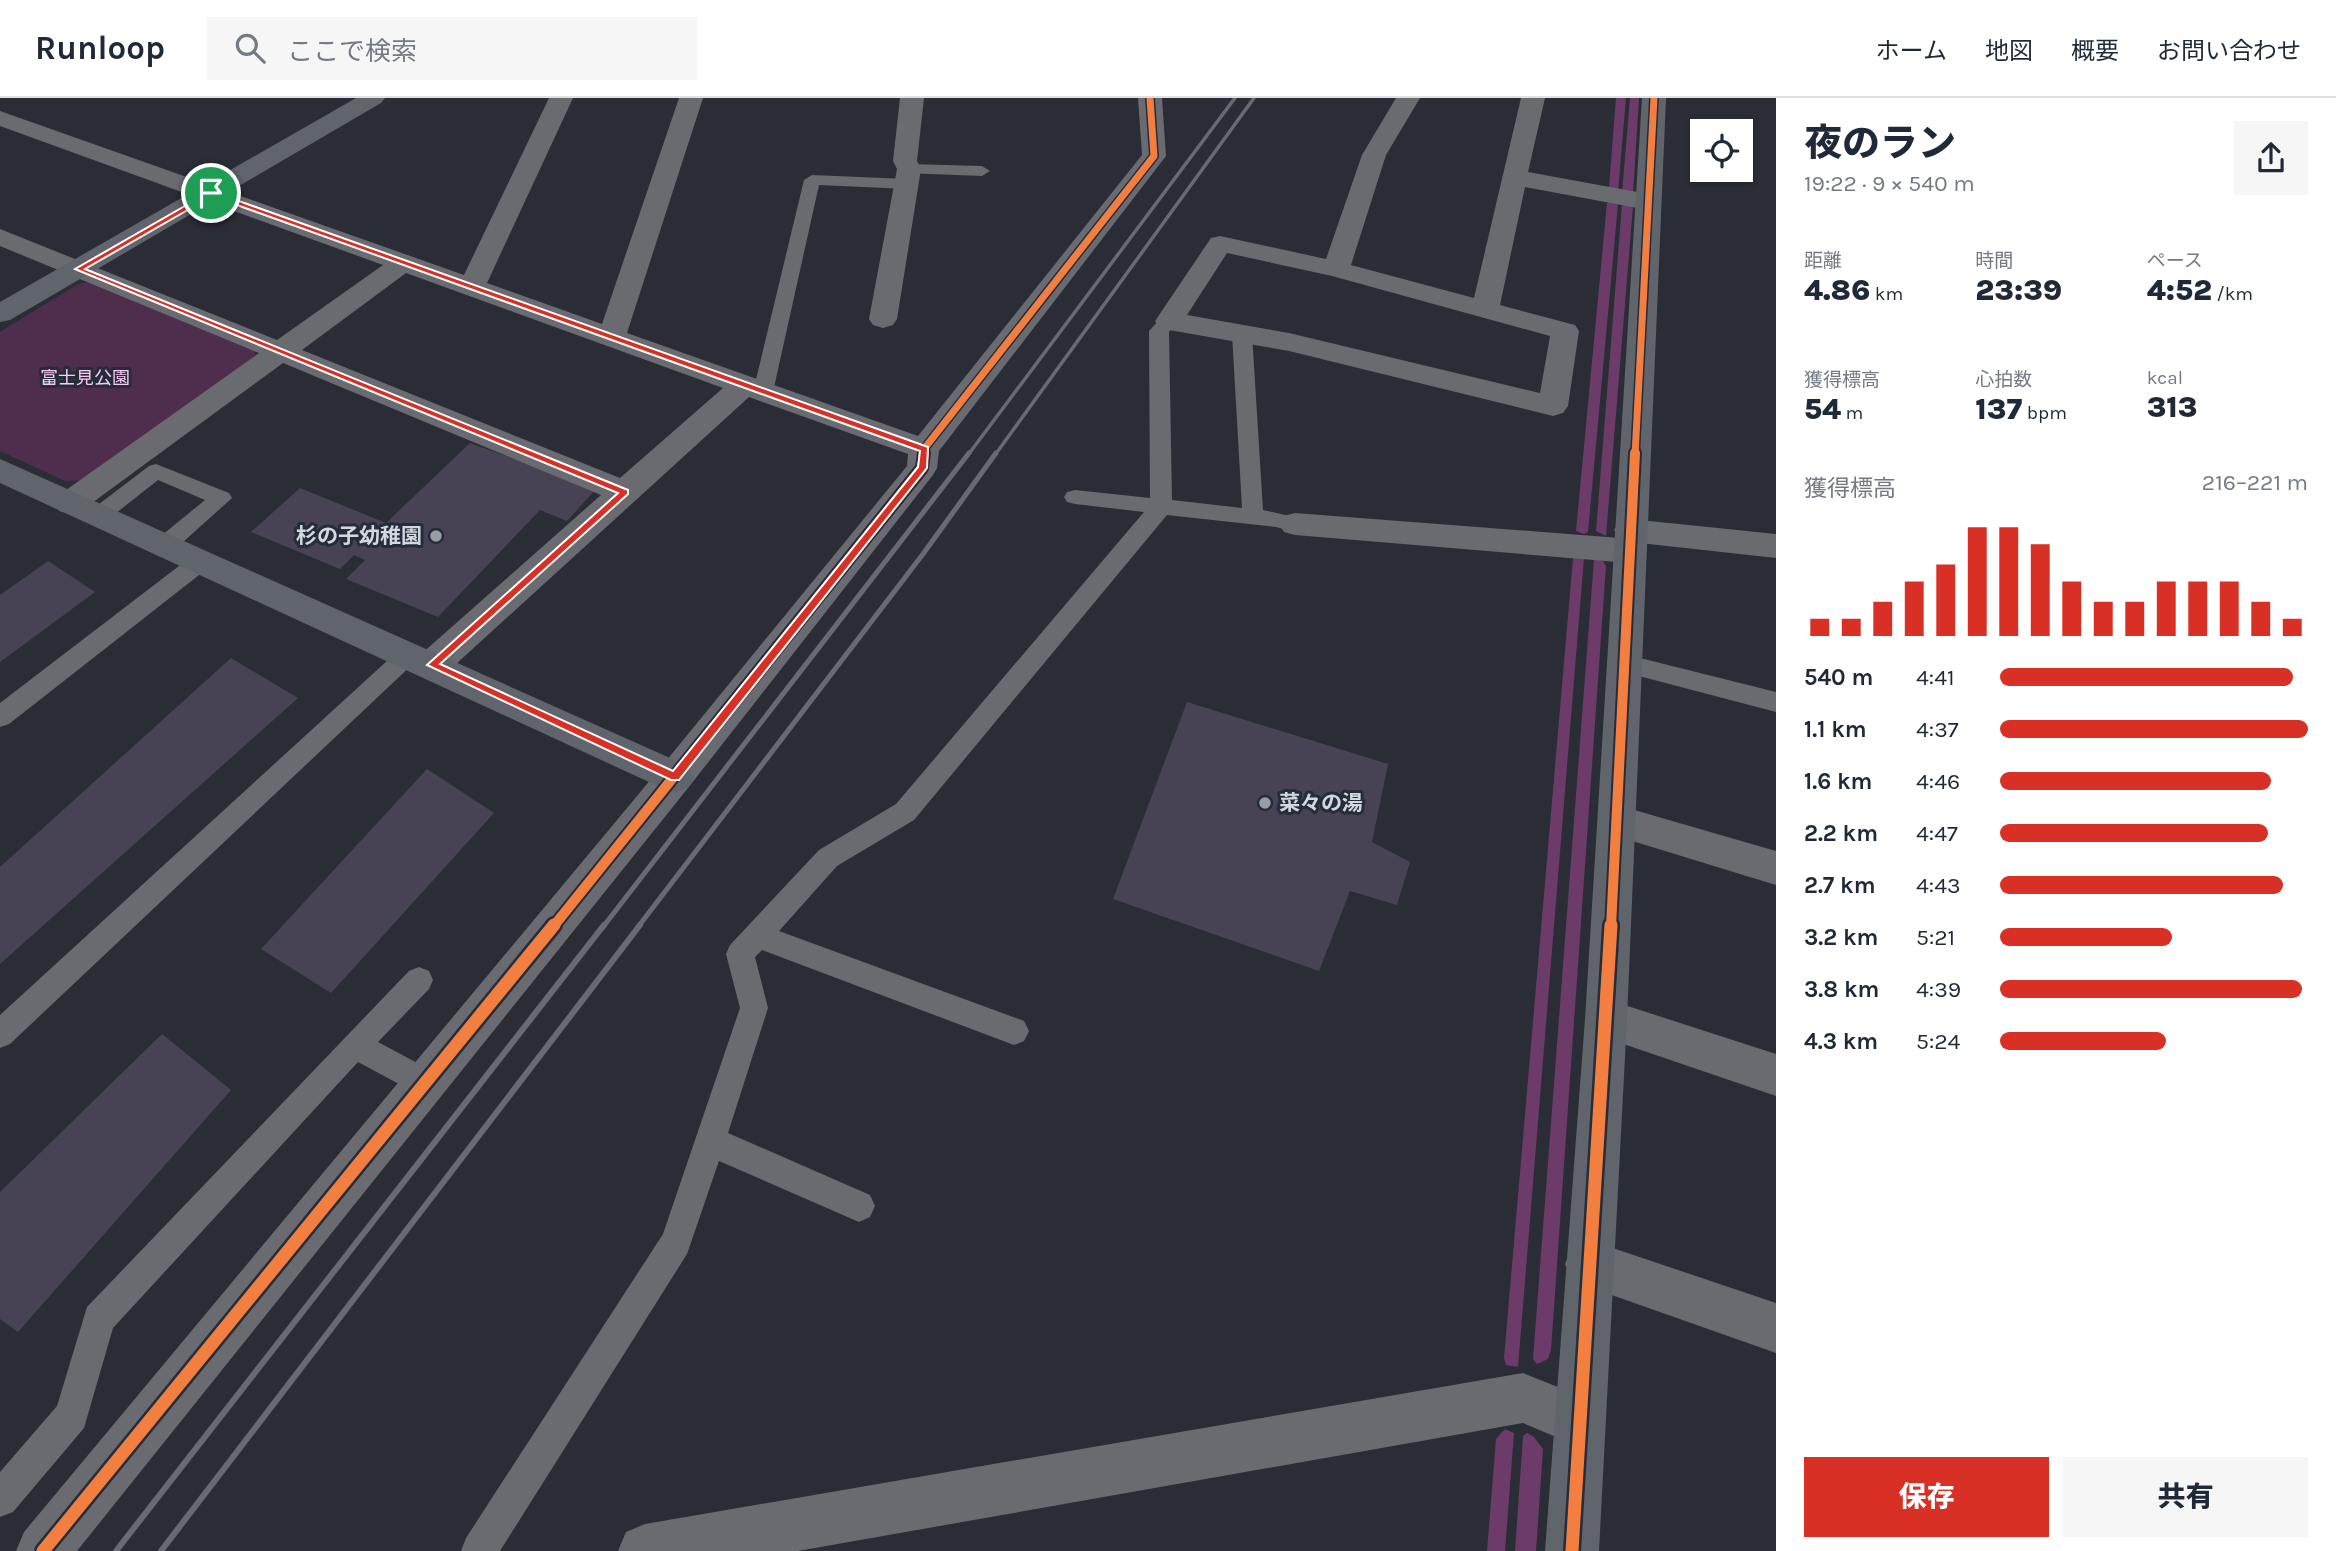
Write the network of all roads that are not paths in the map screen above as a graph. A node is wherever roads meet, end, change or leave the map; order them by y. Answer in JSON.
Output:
{"nodes":[{"id":1,"x":373,"y":98,"type":"edge"},
{"id":2,"x":561,"y":98,"type":"edge"},
{"id":3,"x":691,"y":98,"type":"edge"},
{"id":4,"x":912,"y":98,"type":"edge"},
{"id":5,"x":1150,"y":98,"type":"edge"},
{"id":6,"x":1408,"y":98,"type":"edge"},
{"id":7,"x":1533,"y":98,"type":"edge"},
{"id":8,"x":1654,"y":98,"type":"edge"},
{"id":9,"x":0,"y":118,"type":"edge"},
{"id":10,"x":982,"y":171,"type":"dead end"},
{"id":11,"x":908,"y":177,"type":"junction"},
{"id":12,"x":1514,"y":177,"type":"junction"},
{"id":13,"x":211,"y":193,"type":"junction"},
{"id":14,"x":1648,"y":202,"type":"junction"},
{"id":15,"x":0,"y":237,"type":"edge"},
{"id":16,"x":403,"y":263,"type":"junction"},
{"id":17,"x":79,"y":269,"type":"junction"},
{"id":18,"x":1336,"y":269,"type":"junction"},
{"id":19,"x":471,"y":287,"type":"junction"},
{"id":20,"x":1485,"y":309,"type":"junction"},
{"id":21,"x":0,"y":314,"type":"edge"},
{"id":22,"x":883,"y":319,"type":"dead end"},
{"id":23,"x":1169,"y":321,"type":"junction"},
{"id":24,"x":1242,"y":334,"type":"junction"},
{"id":25,"x":612,"y":337,"type":"junction"},
{"id":26,"x":281,"y":351,"type":"junction"},
{"id":27,"x":754,"y":388,"type":"junction"},
{"id":28,"x":924,"y":449,"type":"junction"},
{"id":29,"x":4,"y":478,"type":"edge"},
{"id":30,"x":624,"y":492,"type":"junction"},
{"id":31,"x":1075,"y":497,"type":"dead end"},
{"id":32,"x":1161,"y":507,"type":"junction"},
{"id":33,"x":84,"y":510,"type":"junction"},
{"id":34,"x":1253,"y":516,"type":"junction"},
{"id":35,"x":1294,"y":524,"type":"joint"},
{"id":36,"x":1629,"y":540,"type":"junction"},
{"id":37,"x":164,"y":546,"type":"junction"},
{"id":38,"x":1776,"y":546,"type":"edge"},
{"id":39,"x":200,"y":562,"type":"junction"},
{"id":40,"x":420,"y":660,"type":"junction"},
{"id":41,"x":1624,"y":663,"type":"junction"},
{"id":42,"x":1776,"y":702,"type":"edge"},
{"id":43,"x":0,"y":718,"type":"edge"},
{"id":44,"x":675,"y":776,"type":"junction"},
{"id":45,"x":1617,"y":821,"type":"junction"},
{"id":46,"x":1776,"y":868,"type":"edge"},
{"id":47,"x":757,"y":935,"type":"junction"},
{"id":48,"x":419,"y":980,"type":"dead end"},
{"id":49,"x":1606,"y":1019,"type":"junction"},
{"id":50,"x":1014,"y":1031,"type":"dead end"},
{"id":51,"x":0,"y":1034,"type":"edge"},
{"id":52,"x":355,"y":1045,"type":"junction"},
{"id":53,"x":1776,"y":1075,"type":"edge"},
{"id":54,"x":425,"y":1083,"type":"junction"},
{"id":55,"x":709,"y":1140,"type":"junction"},
{"id":56,"x":859,"y":1206,"type":"dead end"},
{"id":57,"x":1589,"y":1264,"type":"junction"},
{"id":58,"x":1776,"y":1328,"type":"edge"},
{"id":59,"x":1580,"y":1421,"type":"junction"},
{"id":60,"x":0,"y":1499,"type":"edge"},
{"id":61,"x":43,"y":1551,"type":"edge"},
{"id":62,"x":479,"y":1551,"type":"edge"},
{"id":63,"x":645,"y":1551,"type":"edge"},
{"id":64,"x":1572,"y":1551,"type":"edge"}],
"edges":[{"from":1,"to":13,"type":"street"},
{"from":2,"to":19,"type":"street"},
{"from":3,"to":25,"type":"street"},
{"from":4,"to":11,"type":"street"},
{"from":5,"to":28,"type":"street"},
{"from":6,"to":18,"type":"street"},
{"from":7,"to":12,"type":"street"},
{"from":8,"to":14,"type":"street"},
{"from":9,"to":13,"type":"street"},
{"from":10,"to":11,"type":"lane"},
{"from":11,"to":22,"type":"street"},
{"from":11,"to":27,"type":"lane"},
{"from":12,"to":14,"type":"street"},
{"from":12,"to":20,"type":"street"},
{"from":13,"to":16,"type":"street"},
{"from":13,"to":17,"type":"street"},
{"from":14,"to":36,"type":"street"},
{"from":15,"to":17,"type":"street"},
{"from":16,"to":19,"type":"street"},
{"from":16,"to":26,"type":"street"},
{"from":17,"to":21,"type":"street"},
{"from":17,"to":26,"type":"street"},
{"from":18,"to":20,"type":"street"},
{"from":18,"to":23,"type":"street"},
{"from":19,"to":25,"type":"street"},
{"from":20,"to":24,"type":"street"},
{"from":23,"to":24,"type":"street"},
{"from":23,"to":32,"type":"lane"},
{"from":24,"to":34,"type":"lane"},
{"from":25,"to":27,"type":"street"},
{"from":26,"to":30,"type":"street"},
{"from":26,"to":33,"type":"street"},
{"from":27,"to":28,"type":"street"},
{"from":27,"to":30,"type":"street"},
{"from":28,"to":44,"type":"street"},
{"from":29,"to":33,"type":"street"},
{"from":30,"to":40,"type":"street"},
{"from":31,"to":32,"type":"lane"},
{"from":32,"to":34,"type":"lane"},
{"from":32,"to":47,"type":"lane"},
{"from":33,"to":37,"type":"street"},
{"from":33,"to":37,"type":"lane"},
{"from":34,"to":35,"type":"lane"},
{"from":35,"to":36,"type":"street"},
{"from":36,"to":38,"type":"street"},
{"from":36,"to":41,"type":"street"},
{"from":37,"to":39,"type":"street"},
{"from":39,"to":40,"type":"street"},
{"from":39,"to":43,"type":"lane"},
{"from":40,"to":44,"type":"street"},
{"from":40,"to":51,"type":"lane"},
{"from":41,"to":42,"type":"lane"},
{"from":41,"to":45,"type":"street"},
{"from":44,"to":54,"type":"street"},
{"from":45,"to":46,"type":"street"},
{"from":45,"to":49,"type":"street"},
{"from":47,"to":50,"type":"lane"},
{"from":47,"to":55,"type":"lane"},
{"from":48,"to":52,"type":"lane"},
{"from":49,"to":53,"type":"street"},
{"from":49,"to":57,"type":"street"},
{"from":52,"to":54,"type":"lane"},
{"from":52,"to":60,"type":"lane"},
{"from":54,"to":61,"type":"street"},
{"from":55,"to":56,"type":"lane"},
{"from":55,"to":62,"type":"lane"},
{"from":57,"to":58,"type":"street"},
{"from":57,"to":59,"type":"street"},
{"from":59,"to":63,"type":"street"},
{"from":59,"to":64,"type":"street"}]}
